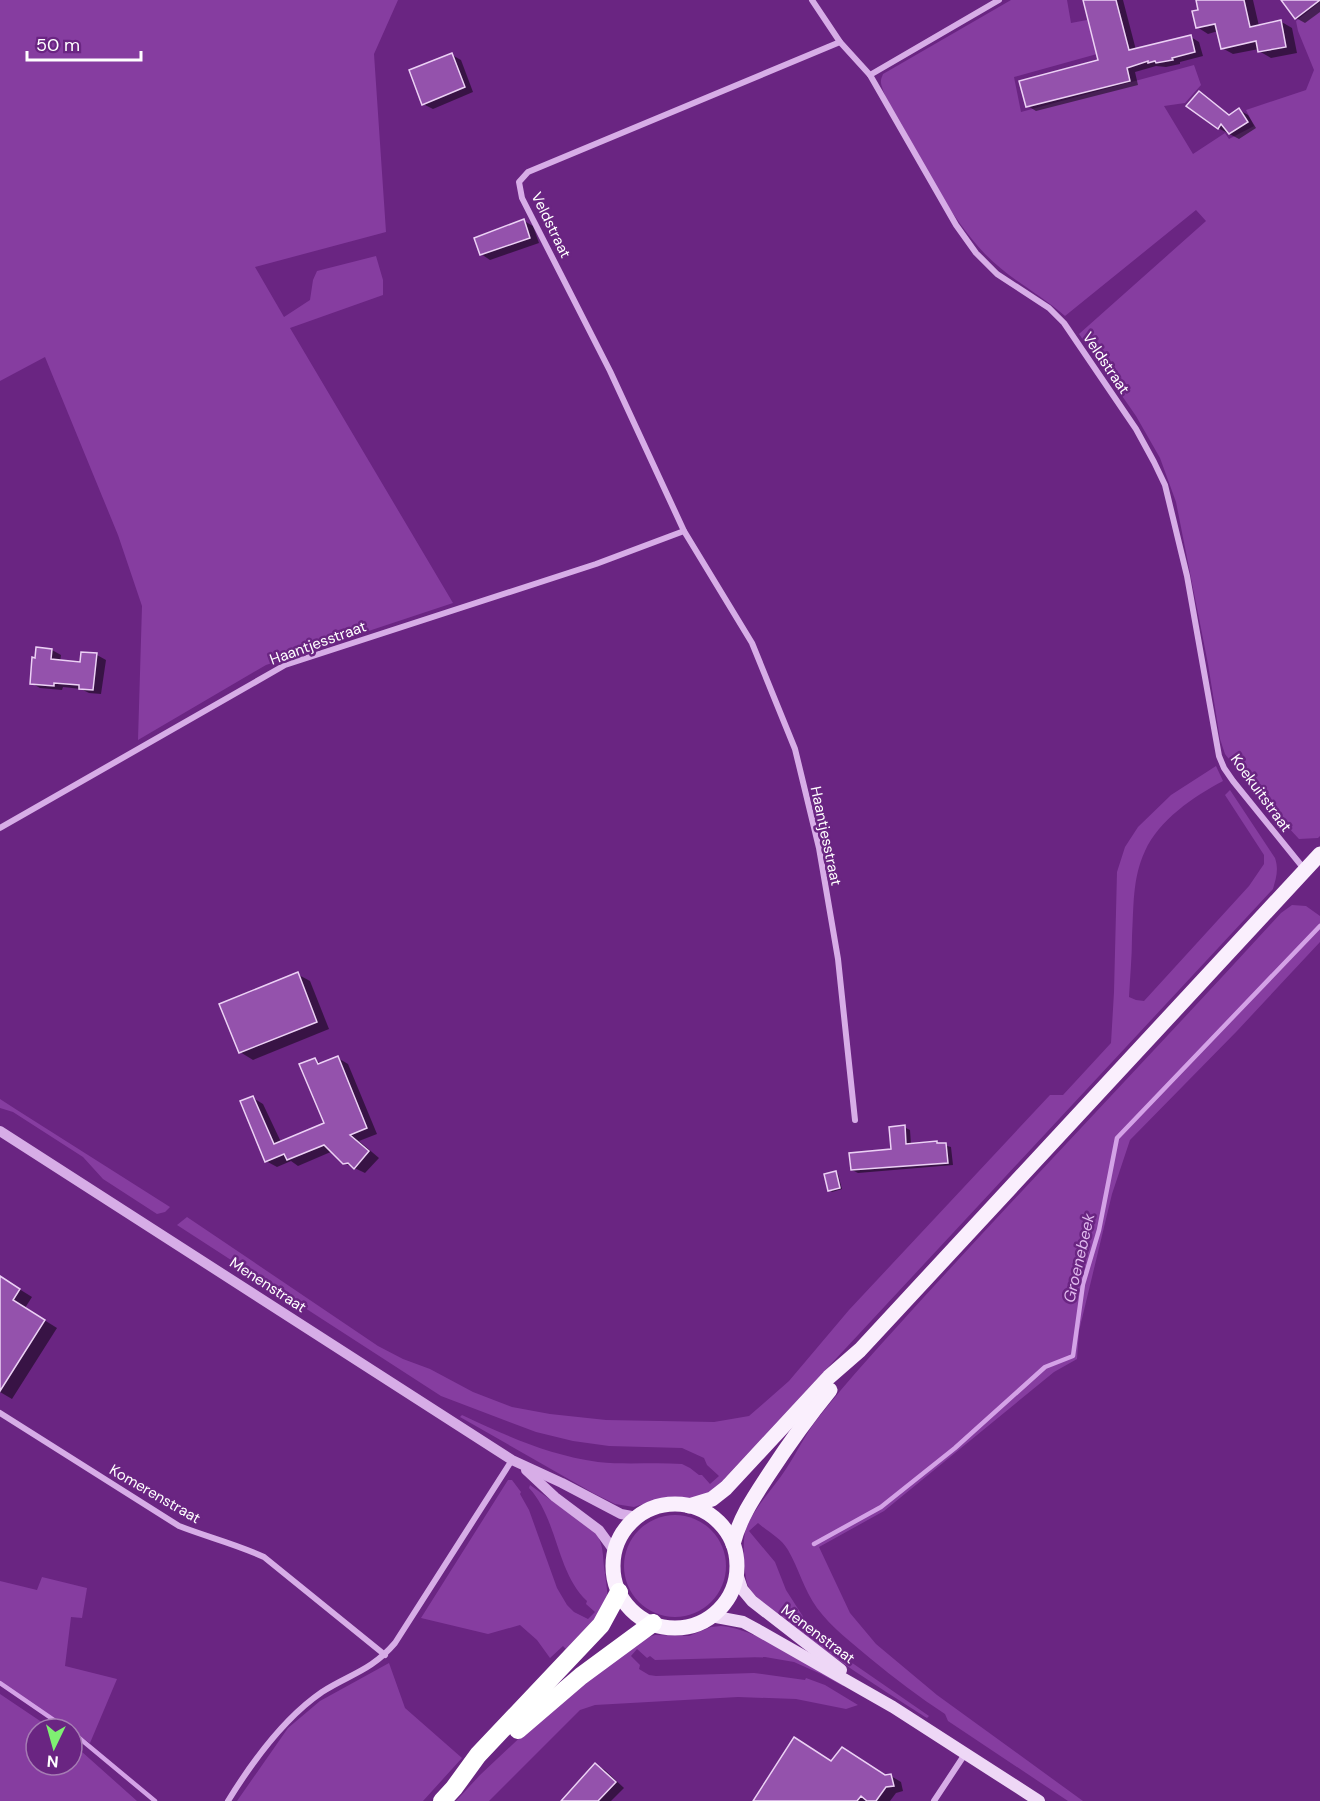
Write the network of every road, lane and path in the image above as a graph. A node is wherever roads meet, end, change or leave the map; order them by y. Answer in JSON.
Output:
{"nodes":[{"id":1,"x":812,"y":0,"type":"edge"},
{"id":2,"x":999,"y":0,"type":"edge"},
{"id":3,"x":840,"y":42,"type":"junction"},
{"id":4,"x":870,"y":75,"type":"junction"},
{"id":5,"x":684,"y":531,"type":"junction"},
{"id":6,"x":711,"y":575,"type":"joint"},
{"id":7,"x":1213,"y":722,"type":"joint"},
{"id":8,"x":0,"y":828,"type":"edge"},
{"id":9,"x":1320,"y":854,"type":"edge"},
{"id":10,"x":1305,"y":871,"type":"junction"},
{"id":11,"x":855,"y":1120,"type":"dead end"},
{"id":12,"x":0,"y":1131,"type":"edge"},
{"id":13,"x":860,"y":1350,"type":"junction"},
{"id":14,"x":0,"y":1413,"type":"edge"},
{"id":15,"x":516,"y":1462,"type":"junction"},
{"id":16,"x":689,"y":1506,"type":"junction"},
{"id":17,"x":637,"y":1517,"type":"junction"},
{"id":18,"x":733,"y":1544,"type":"junction"},
{"id":19,"x":615,"y":1552,"type":"junction"},
{"id":20,"x":737,"y":1574,"type":"junction"},
{"id":21,"x":619,"y":1592,"type":"junction"},
{"id":22,"x":711,"y":1616,"type":"junction"},
{"id":23,"x":652,"y":1623,"type":"junction"},
{"id":24,"x":384,"y":1655,"type":"junction"},
{"id":25,"x":893,"y":1707,"type":"junction"},
{"id":26,"x":965,"y":1754,"type":"junction"},
{"id":27,"x":448,"y":1795,"type":"edge"},
{"id":28,"x":228,"y":1801,"type":"edge"},
{"id":29,"x":934,"y":1801,"type":"edge"},
{"id":30,"x":1039,"y":1801,"type":"edge"}],
"edges":[{"from":1,"to":3,"type":"street","name":"Veldstraat"},
{"from":2,"to":4,"type":"street"},
{"from":3,"to":4,"type":"street","name":"Veldstraat"},
{"from":3,"to":5,"type":"street","name":"Veldstraat"},
{"from":4,"to":7,"type":"street","name":"Veldstraat"},
{"from":5,"to":6,"type":"street","name":"Veldstraat"},
{"from":5,"to":8,"type":"street","name":"Haantjesstraat"},
{"from":6,"to":11,"type":"street","name":"Haantjesstraat"},
{"from":7,"to":10,"type":"street","name":"Koekuitstraat"},
{"from":9,"to":10,"type":"main road"},
{"from":10,"to":13,"type":"main road"},
{"from":12,"to":15,"type":"street","name":"Menenstraat"},
{"from":13,"to":16,"type":"main road"},
{"from":13,"to":18,"type":"main road"},
{"from":14,"to":24,"type":"street","name":"Komerenstraat"},
{"from":15,"to":17,"type":"street","name":"Menenstraat"},
{"from":15,"to":19,"type":"street","name":"Menenstraat"},
{"from":15,"to":24,"type":"street"},
{"from":16,"to":17,"type":"main road"},
{"from":16,"to":18,"type":"main road"},
{"from":17,"to":19,"type":"main road"},
{"from":18,"to":20,"type":"main road"},
{"from":19,"to":21,"type":"main road"},
{"from":20,"to":22,"type":"main road"},
{"from":20,"to":25,"type":"main road","name":"Menenstraat"},
{"from":21,"to":23,"type":"main road"},
{"from":21,"to":27,"type":"highway"},
{"from":22,"to":23,"type":"main road"},
{"from":22,"to":25,"type":"main road","name":"Menenstraat"},
{"from":23,"to":27,"type":"highway"},
{"from":24,"to":28,"type":"street"},
{"from":25,"to":26,"type":"main road","name":"Menenstraat"},
{"from":26,"to":29,"type":"street"},
{"from":26,"to":30,"type":"main road","name":"Menenstraat"}]}
